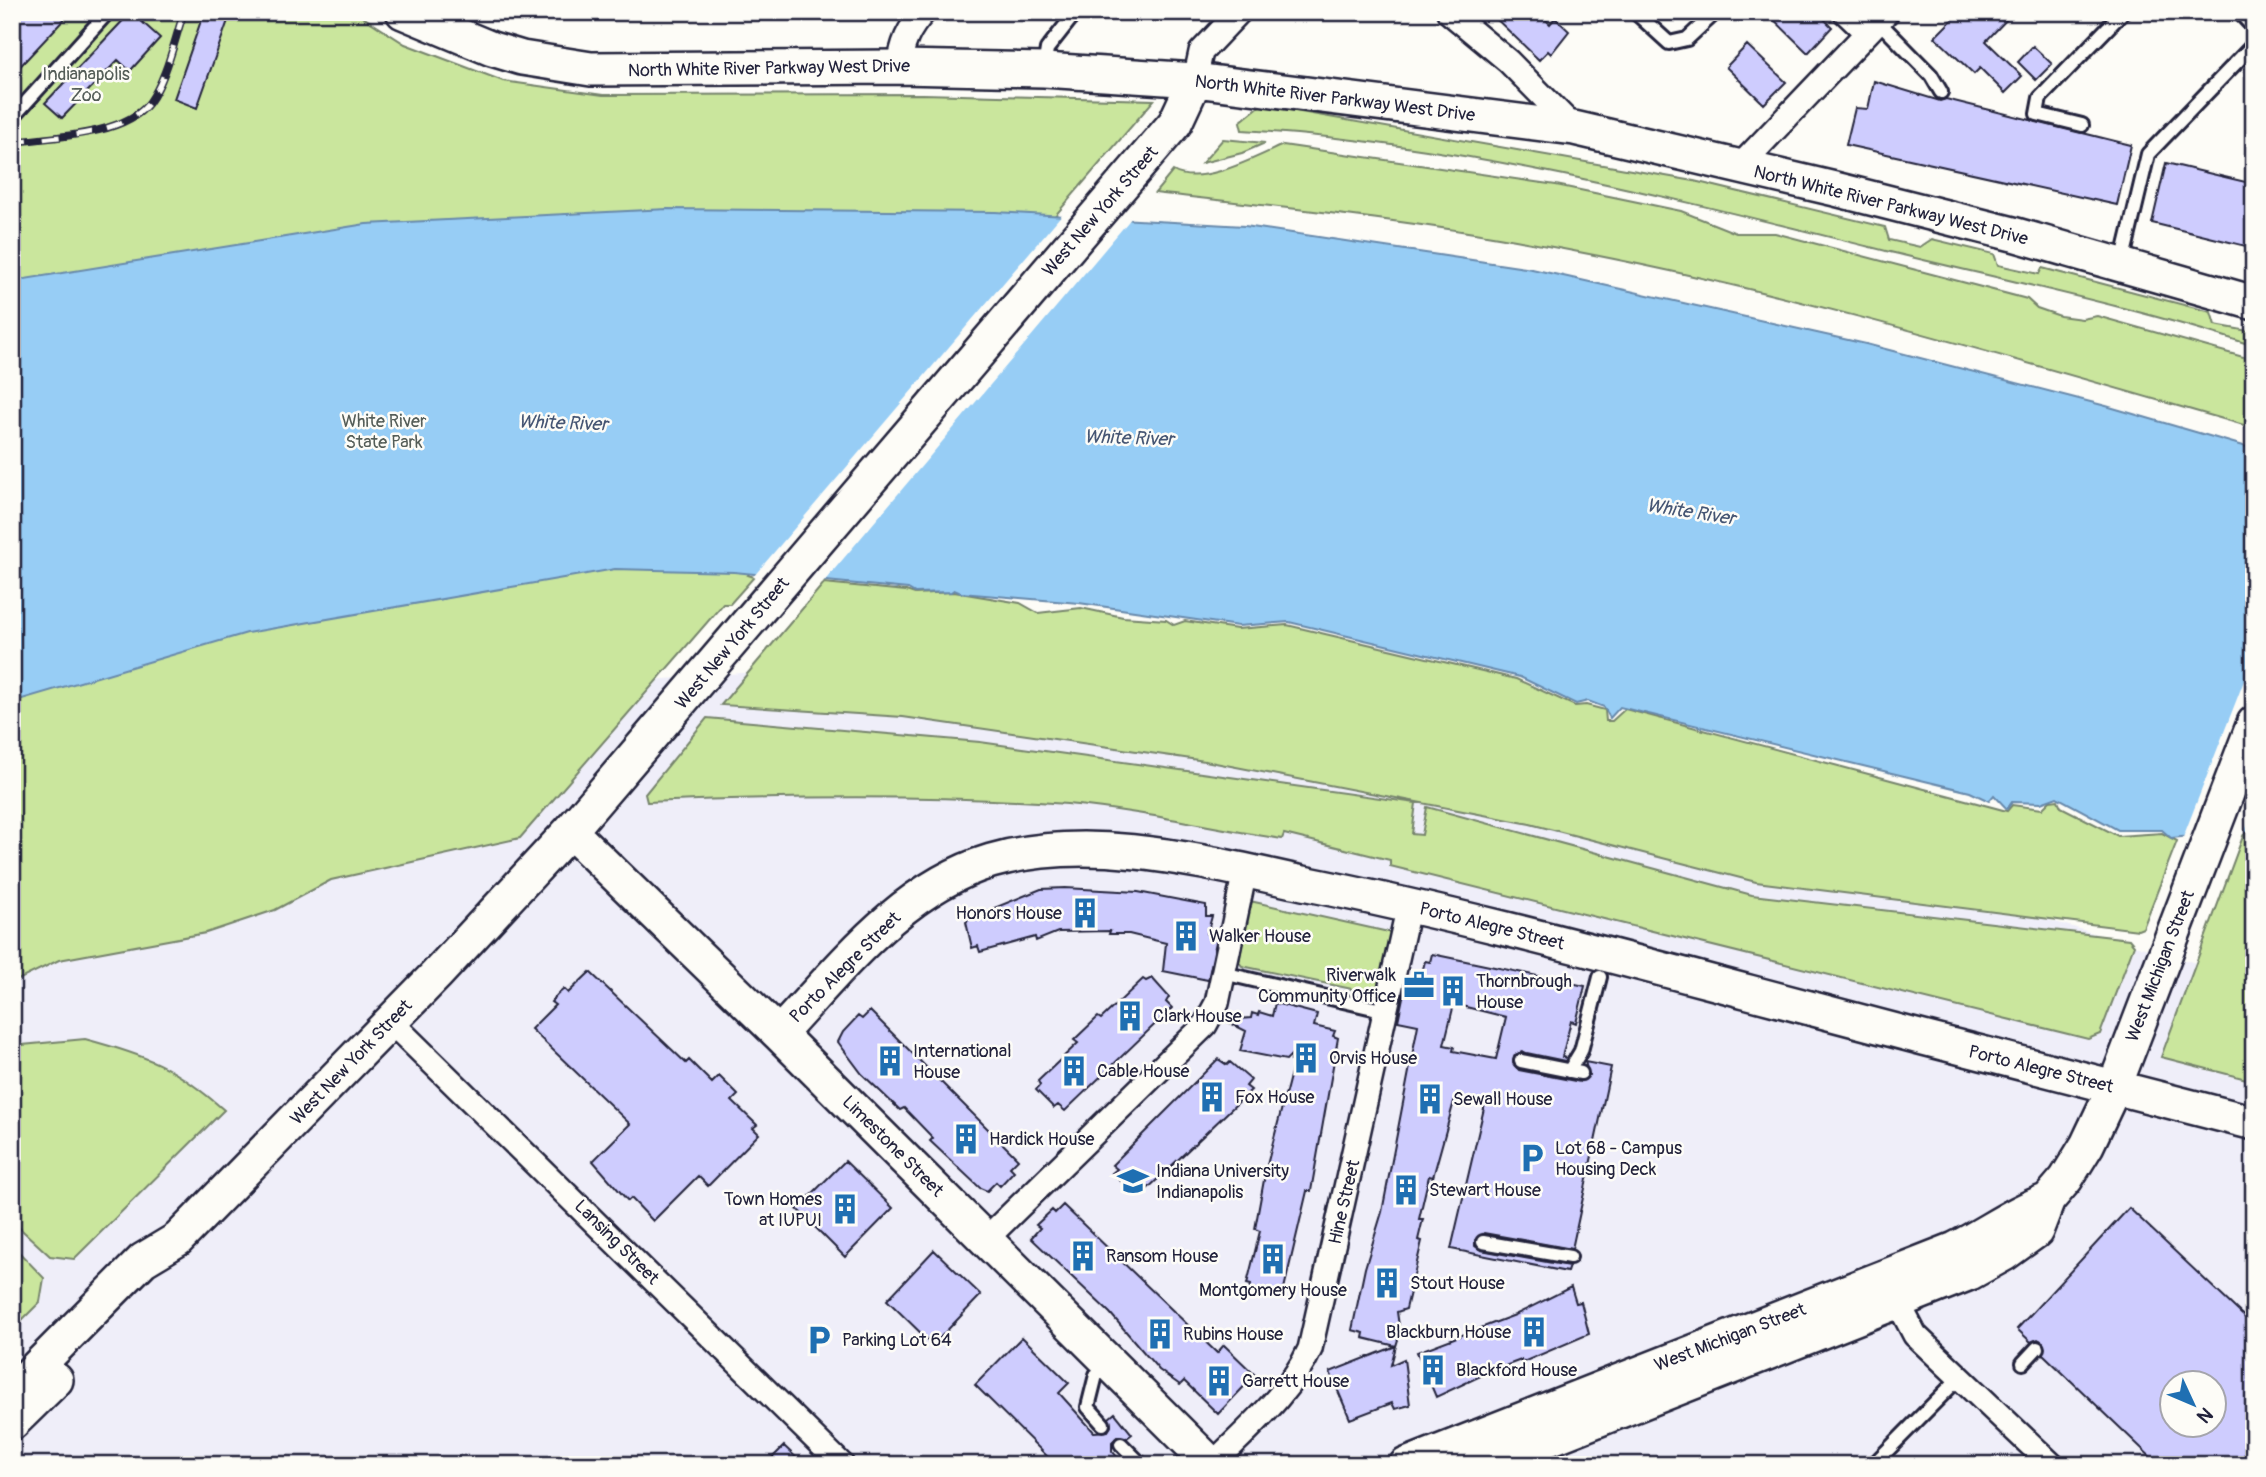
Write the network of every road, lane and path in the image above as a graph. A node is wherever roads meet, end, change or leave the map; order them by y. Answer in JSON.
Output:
{"nodes":[{"id":1,"x":108,"y":12,"type":"edge"},
{"id":2,"x":403,"y":12,"type":"edge"},
{"id":3,"x":924,"y":12,"type":"edge"},
{"id":4,"x":1076,"y":12,"type":"edge"},
{"id":5,"x":1239,"y":12,"type":"edge"},
{"id":6,"x":1449,"y":12,"type":"edge"},
{"id":7,"x":1635,"y":12,"type":"edge"},
{"id":8,"x":1716,"y":12,"type":"edge"},
{"id":9,"x":1845,"y":12,"type":"edge"},
{"id":10,"x":2123,"y":12,"type":"edge"},
{"id":11,"x":2239,"y":12,"type":"edge"},
{"id":12,"x":1878,"y":22,"type":"edge"},
{"id":13,"x":2254,"y":28,"type":"edge"},
{"id":14,"x":2254,"y":44,"type":"edge"},
{"id":15,"x":899,"y":66,"type":"junction"},
{"id":16,"x":1044,"y":70,"type":"junction"},
{"id":17,"x":1195,"y":80,"type":"junction"},
{"id":18,"x":1941,"y":92,"type":"dead end"},
{"id":19,"x":12,"y":118,"type":"edge"},
{"id":20,"x":2082,"y":125,"type":"dead end"},
{"id":21,"x":1574,"y":128,"type":"junction"},
{"id":22,"x":1739,"y":167,"type":"junction"},
{"id":23,"x":2122,"y":263,"type":"junction"},
{"id":24,"x":2254,"y":303,"type":"edge"},
{"id":25,"x":2254,"y":723,"type":"edge"},
{"id":26,"x":570,"y":831,"type":"junction"},
{"id":27,"x":1245,"y":871,"type":"junction"},
{"id":28,"x":1409,"y":905,"type":"junction"},
{"id":29,"x":1223,"y":973,"type":"junction"},
{"id":30,"x":1600,"y":976,"type":"dead end"},
{"id":31,"x":1386,"y":1011,"type":"junction"},
{"id":32,"x":390,"y":1021,"type":"junction"},
{"id":33,"x":779,"y":1034,"type":"junction"},
{"id":34,"x":1521,"y":1061,"type":"dead end"},
{"id":35,"x":2114,"y":1088,"type":"junction"},
{"id":36,"x":2254,"y":1123,"type":"edge"},
{"id":37,"x":178,"y":1239,"type":"junction"},
{"id":38,"x":986,"y":1239,"type":"junction"},
{"id":39,"x":1483,"y":1242,"type":"dead end"},
{"id":40,"x":1570,"y":1257,"type":"dead end"},
{"id":41,"x":1891,"y":1289,"type":"junction"},
{"id":42,"x":2037,"y":1348,"type":"dead end"},
{"id":43,"x":2023,"y":1363,"type":"dead end"},
{"id":44,"x":1096,"y":1375,"type":"dead end"},
{"id":45,"x":1959,"y":1377,"type":"junction"},
{"id":46,"x":12,"y":1392,"type":"edge"},
{"id":47,"x":12,"y":1423,"type":"edge"},
{"id":48,"x":1103,"y":1424,"type":"dead end"},
{"id":49,"x":1121,"y":1444,"type":"dead end"},
{"id":50,"x":842,"y":1465,"type":"edge"},
{"id":51,"x":1142,"y":1465,"type":"edge"},
{"id":52,"x":1212,"y":1465,"type":"edge"},
{"id":53,"x":1406,"y":1465,"type":"edge"},
{"id":54,"x":1483,"y":1465,"type":"edge"},
{"id":55,"x":1873,"y":1465,"type":"edge"},
{"id":56,"x":2052,"y":1465,"type":"edge"}],
"edges":[{"from":1,"to":19,"type":"lane"},
{"from":2,"to":15,"type":"main road","name":"North White River Parkway West Drive"},
{"from":3,"to":15,"type":"street"},
{"from":4,"to":16,"type":"lane"},
{"from":5,"to":17,"type":"street","name":"West New York Street"},
{"from":6,"to":21,"type":"street"},
{"from":7,"to":8,"type":"lane"},
{"from":9,"to":12,"type":"street"},
{"from":10,"to":20,"type":"lane"},
{"from":11,"to":13,"type":"lane"},
{"from":12,"to":18,"type":"lane"},
{"from":12,"to":22,"type":"street"},
{"from":14,"to":23,"type":"lane"},
{"from":15,"to":16,"type":"main road","name":"North White River Parkway West Drive"},
{"from":16,"to":17,"type":"main road","name":"North White River Parkway West Drive"},
{"from":17,"to":21,"type":"main road","name":"North White River Parkway West Drive"},
{"from":17,"to":26,"type":"main road","name":"West New York Street"},
{"from":21,"to":22,"type":"main road","name":"North White River Parkway West Drive"},
{"from":22,"to":23,"type":"main road","name":"North White River Parkway West Drive"},
{"from":23,"to":24,"type":"main road","name":"North White River Parkway West Drive"},
{"from":25,"to":35,"type":"main road","name":"West Michigan Street"},
{"from":26,"to":32,"type":"main road","name":"West New York Street"},
{"from":26,"to":33,"type":"main road","name":"Limestone Street"},
{"from":27,"to":28,"type":"main road","name":"Porto Alegre Street"},
{"from":27,"to":29,"type":"street"},
{"from":27,"to":33,"type":"main road","name":"Porto Alegre Street"},
{"from":28,"to":31,"type":"street","name":"Hine Street"},
{"from":28,"to":35,"type":"main road","name":"Porto Alegre Street"},
{"from":29,"to":31,"type":"lane"},
{"from":29,"to":38,"type":"street"},
{"from":30,"to":34,"type":"lane"},
{"from":31,"to":52,"type":"street","name":"Hine Street"},
{"from":32,"to":37,"type":"main road","name":"West New York Street"},
{"from":32,"to":50,"type":"street","name":"Lansing Street"},
{"from":33,"to":38,"type":"main road","name":"Limestone Street"},
{"from":35,"to":36,"type":"main road","name":"Porto Alegre Street"},
{"from":35,"to":41,"type":"main road","name":"West Michigan Street"},
{"from":37,"to":46,"type":"main road","name":"West New York Street"},
{"from":37,"to":47,"type":"main road","name":"West New York Street"},
{"from":38,"to":52,"type":"main road","name":"Limestone Street"},
{"from":39,"to":40,"type":"lane"},
{"from":41,"to":45,"type":"street"},
{"from":41,"to":53,"type":"main road","name":"West Michigan Street"},
{"from":41,"to":54,"type":"main road","name":"West Michigan Street"},
{"from":42,"to":43,"type":"lane"},
{"from":44,"to":48,"type":"lane"},
{"from":45,"to":55,"type":"lane"},
{"from":45,"to":56,"type":"street"},
{"from":49,"to":51,"type":"lane"}]}
